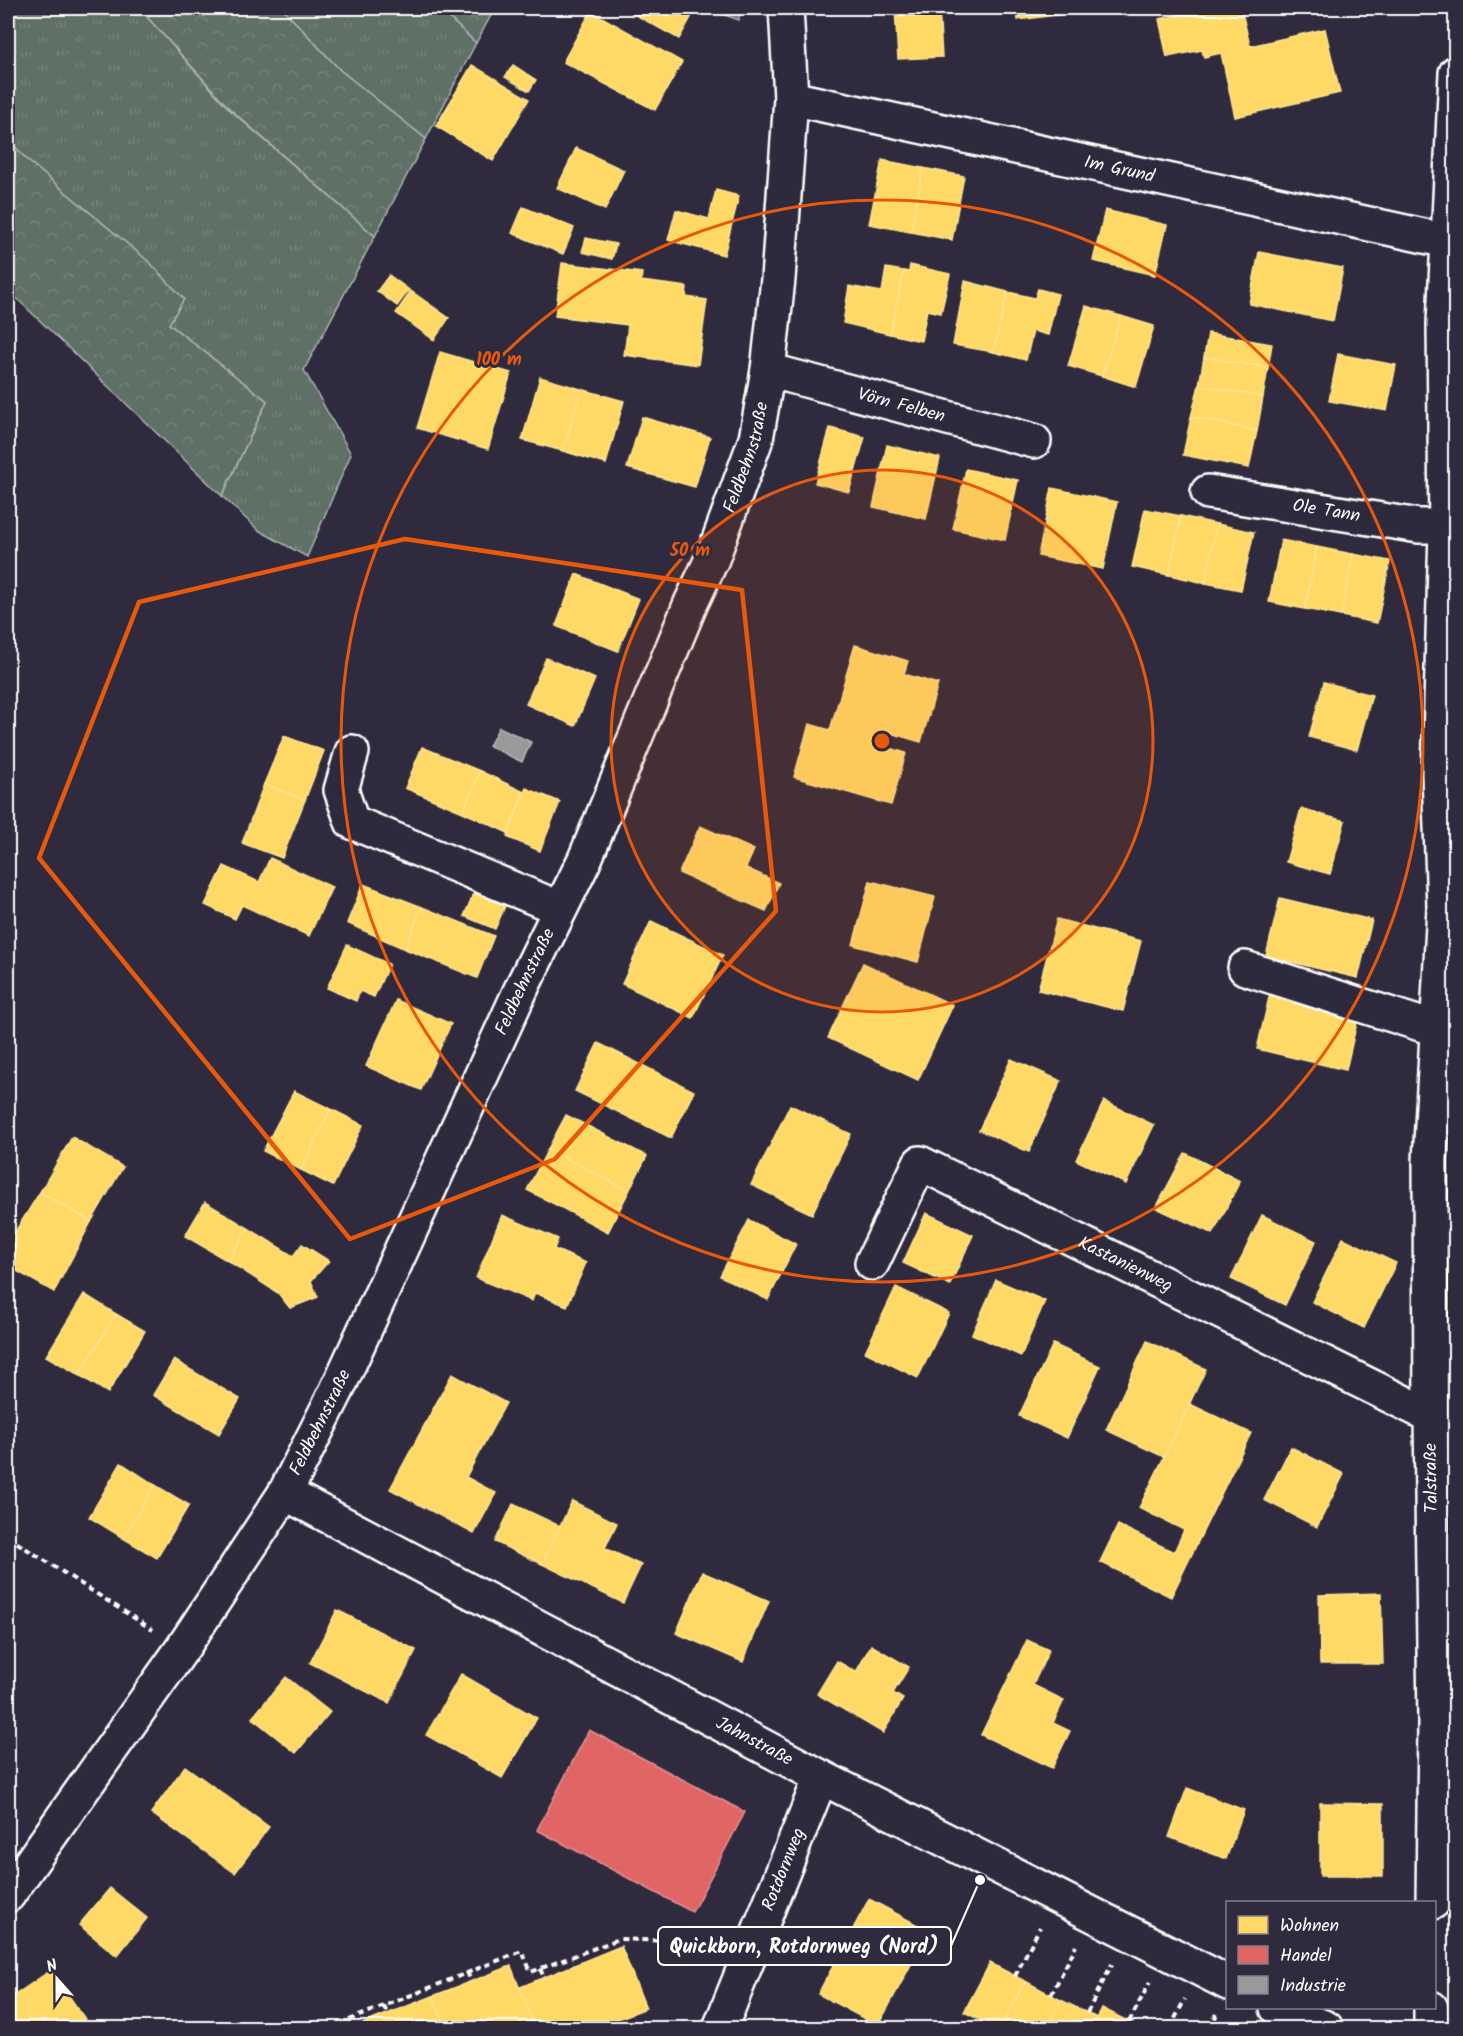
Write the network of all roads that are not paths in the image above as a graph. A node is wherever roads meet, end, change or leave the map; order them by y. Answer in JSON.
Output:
{"nodes":[{"id":1,"x":786,"y":8,"type":"edge"},
{"id":2,"x":1455,"y":73,"type":"edge"},
{"id":3,"x":791,"y":98,"type":"junction"},
{"id":4,"x":1447,"y":241,"type":"junction"},
{"id":5,"x":768,"y":370,"type":"junction"},
{"id":6,"x":1034,"y":441,"type":"dead end"},
{"id":7,"x":1208,"y":492,"type":"dead end"},
{"id":8,"x":1450,"y":526,"type":"edge"},
{"id":9,"x":352,"y":752,"type":"dead end"},
{"id":10,"x":560,"y":908,"type":"junction"},
{"id":11,"x":1245,"y":968,"type":"dead end"},
{"id":12,"x":1436,"y":1029,"type":"junction"},
{"id":13,"x":1443,"y":1157,"type":"edge"},
{"id":14,"x":872,"y":1263,"type":"dead end"},
{"id":15,"x":1431,"y":1416,"type":"junction"},
{"id":16,"x":285,"y":1493,"type":"junction"},
{"id":17,"x":1445,"y":1712,"type":"edge"},
{"id":18,"x":821,"y":1777,"type":"junction"},
{"id":19,"x":8,"y":1895,"type":"edge"},
{"id":20,"x":1433,"y":1901,"type":"edge"},
{"id":21,"x":1226,"y":1982,"type":"edge"},
{"id":22,"x":1282,"y":2009,"type":"edge"},
{"id":23,"x":1431,"y":2009,"type":"edge"},
{"id":24,"x":720,"y":2028,"type":"edge"},
{"id":25,"x":1326,"y":2028,"type":"edge"},
{"id":26,"x":1431,"y":2028,"type":"edge"}],
"edges":[{"from":1,"to":3,"type":"street","name":"Feldbehnstraße"},
{"from":2,"to":4,"type":"street","name":"Talstraße"},
{"from":3,"to":4,"type":"street","name":"Im Grund"},
{"from":3,"to":5,"type":"street","name":"Feldbehnstraße"},
{"from":4,"to":8,"type":"street","name":"Talstraße"},
{"from":5,"to":6,"type":"street","name":"Vörn Felben"},
{"from":5,"to":10,"type":"street","name":"Feldbehnstraße"},
{"from":7,"to":8,"type":"street","name":"Ole Tann"},
{"from":8,"to":12,"type":"street","name":"Talstraße"},
{"from":9,"to":10,"type":"street","name":"Feldbehnstraße"},
{"from":10,"to":16,"type":"street","name":"Feldbehnstraße"},
{"from":11,"to":12,"type":"street"},
{"from":12,"to":13,"type":"street","name":"Talstraße"},
{"from":13,"to":15,"type":"street","name":"Talstraße"},
{"from":14,"to":15,"type":"street","name":"Kastanienweg"},
{"from":15,"to":17,"type":"street","name":"Talstraße"},
{"from":16,"to":18,"type":"street","name":"Jahnstraße"},
{"from":16,"to":19,"type":"street","name":"Feldbehnstraße"},
{"from":17,"to":20,"type":"street","name":"Talstraße"},
{"from":18,"to":21,"type":"street","name":"Jahnstraße"},
{"from":18,"to":24,"type":"street","name":"Rotdornweg"},
{"from":22,"to":25,"type":"street"},
{"from":23,"to":26,"type":"street"}]}
